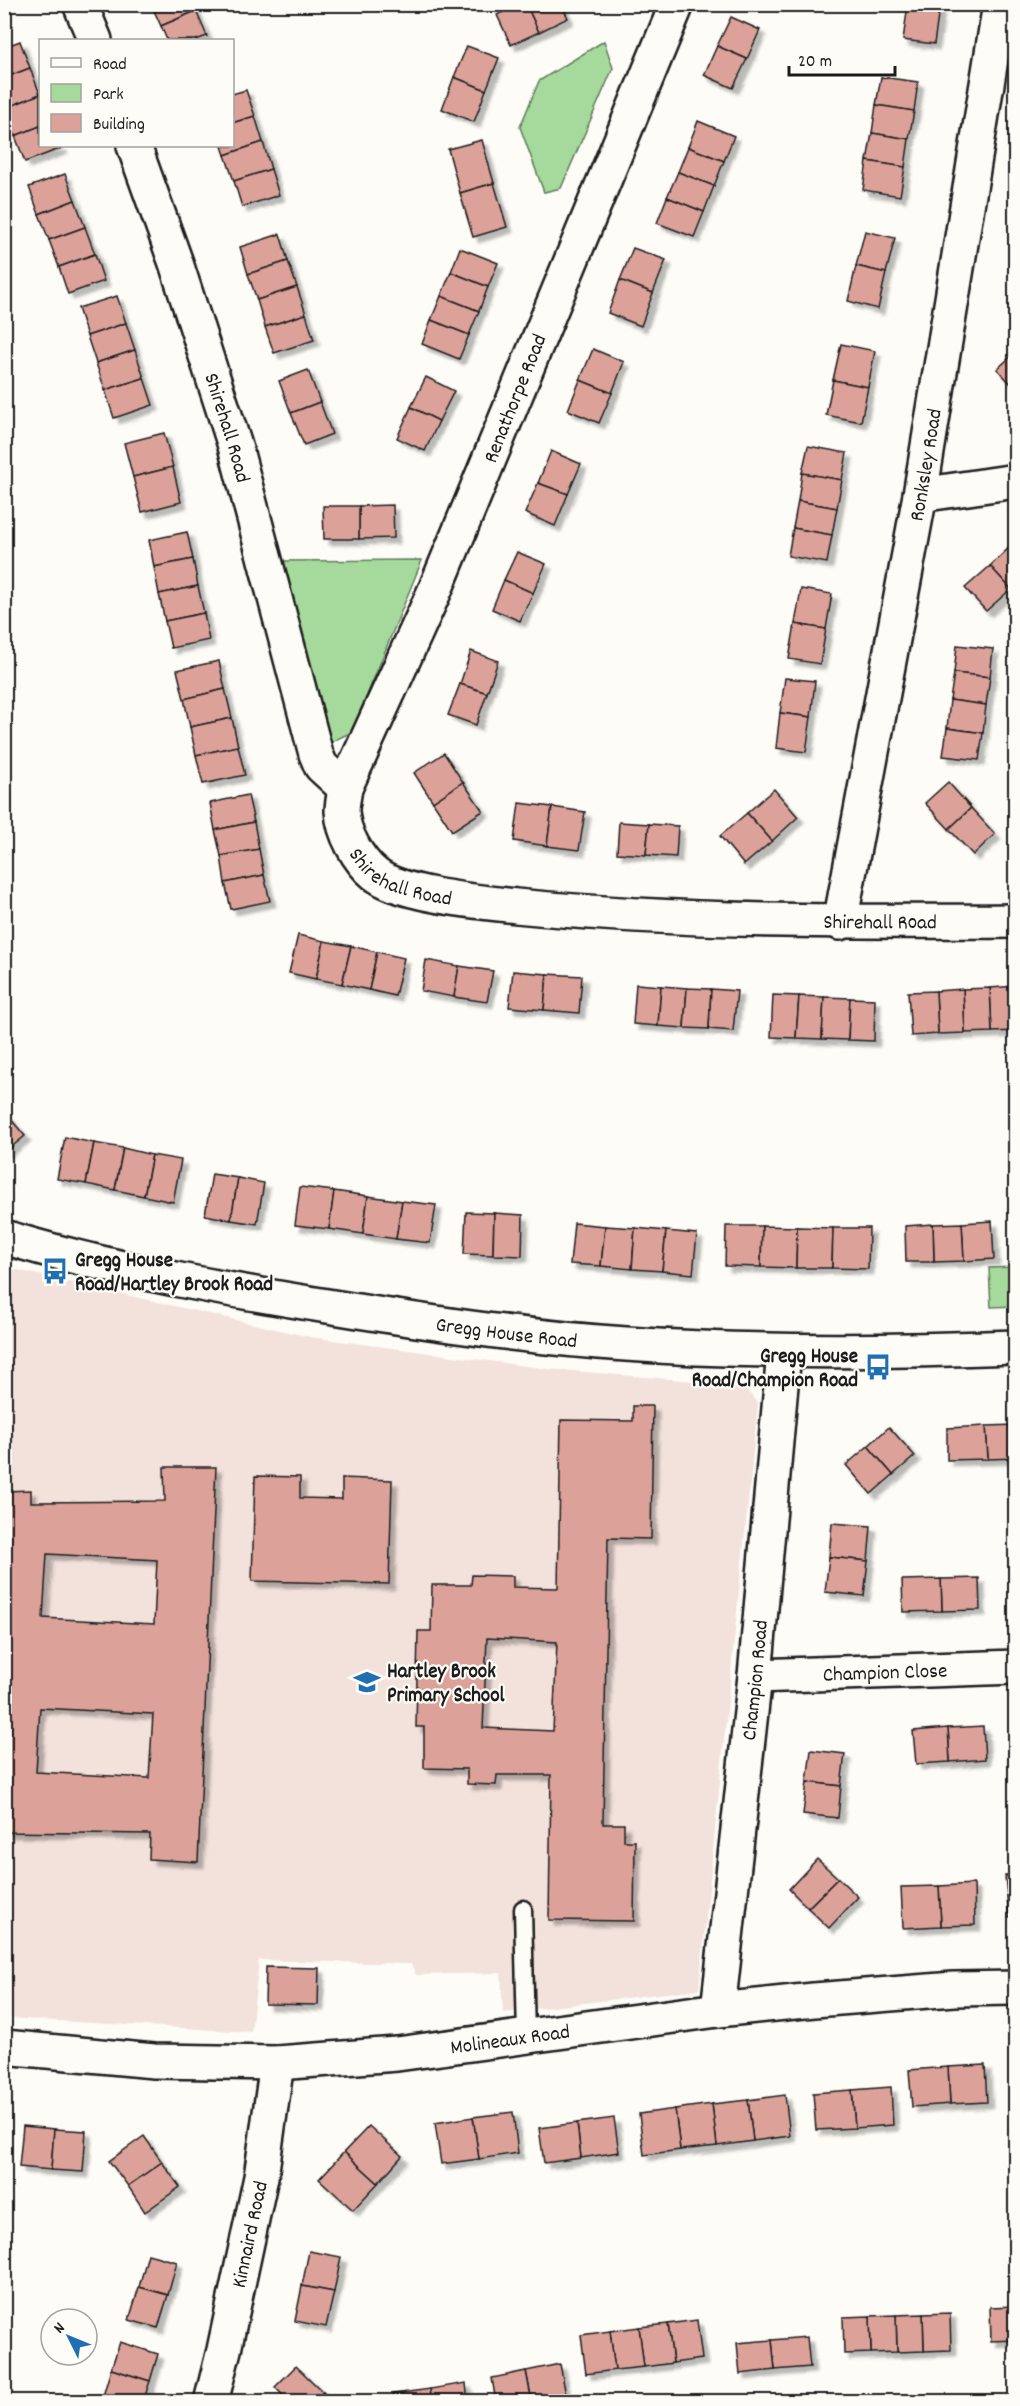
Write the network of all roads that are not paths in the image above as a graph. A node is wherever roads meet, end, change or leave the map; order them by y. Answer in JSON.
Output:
{"nodes":[{"id":1,"x":80,"y":4,"type":"edge"},
{"id":2,"x":677,"y":4,"type":"edge"},
{"id":3,"x":1000,"y":4,"type":"edge"},
{"id":4,"x":95,"y":39,"type":"edge"},
{"id":5,"x":134,"y":147,"type":"edge"},
{"id":6,"x":1016,"y":481,"type":"edge"},
{"id":7,"x":920,"y":495,"type":"junction"},
{"id":8,"x":345,"y":788,"type":"junction"},
{"id":9,"x":1016,"y":921,"type":"edge"},
{"id":10,"x":840,"y":922,"type":"junction"},
{"id":11,"x":4,"y":1237,"type":"edge"},
{"id":12,"x":1016,"y":1347,"type":"edge"},
{"id":13,"x":784,"y":1352,"type":"junction"},
{"id":14,"x":1016,"y":1667,"type":"edge"},
{"id":15,"x":755,"y":1676,"type":"junction"},
{"id":16,"x":523,"y":1909,"type":"dead end"},
{"id":17,"x":1016,"y":1988,"type":"edge"},
{"id":18,"x":718,"y":2010,"type":"junction"},
{"id":19,"x":526,"y":2037,"type":"junction"},
{"id":20,"x":4,"y":2047,"type":"edge"},
{"id":21,"x":277,"y":2063,"type":"junction"},
{"id":22,"x":211,"y":2402,"type":"edge"}],
"edges":[{"from":1,"to":4,"type":"street"},
{"from":2,"to":8,"type":"street","name":"Renathorpe Road"},
{"from":3,"to":7,"type":"street","name":"Ronksley Road"},
{"from":5,"to":8,"type":"street","name":"Shirehall Road"},
{"from":6,"to":7,"type":"street"},
{"from":7,"to":10,"type":"street","name":"Ronksley Road"},
{"from":8,"to":10,"type":"street","name":"Shirehall Road"},
{"from":9,"to":10,"type":"street","name":"Shirehall Road"},
{"from":11,"to":13,"type":"street","name":"Gregg House Road"},
{"from":12,"to":13,"type":"street","name":"Gregg House Road"},
{"from":13,"to":15,"type":"street","name":"Champion Road"},
{"from":14,"to":15,"type":"street","name":"Champion Close"},
{"from":15,"to":18,"type":"street","name":"Champion Road"},
{"from":16,"to":19,"type":"lane"},
{"from":17,"to":18,"type":"street","name":"Molineaux Road"},
{"from":18,"to":19,"type":"street","name":"Molineaux Road"},
{"from":19,"to":21,"type":"street","name":"Molineaux Road"},
{"from":20,"to":21,"type":"street","name":"Molineaux Road"},
{"from":21,"to":22,"type":"street","name":"Kinnaird Road"}]}
